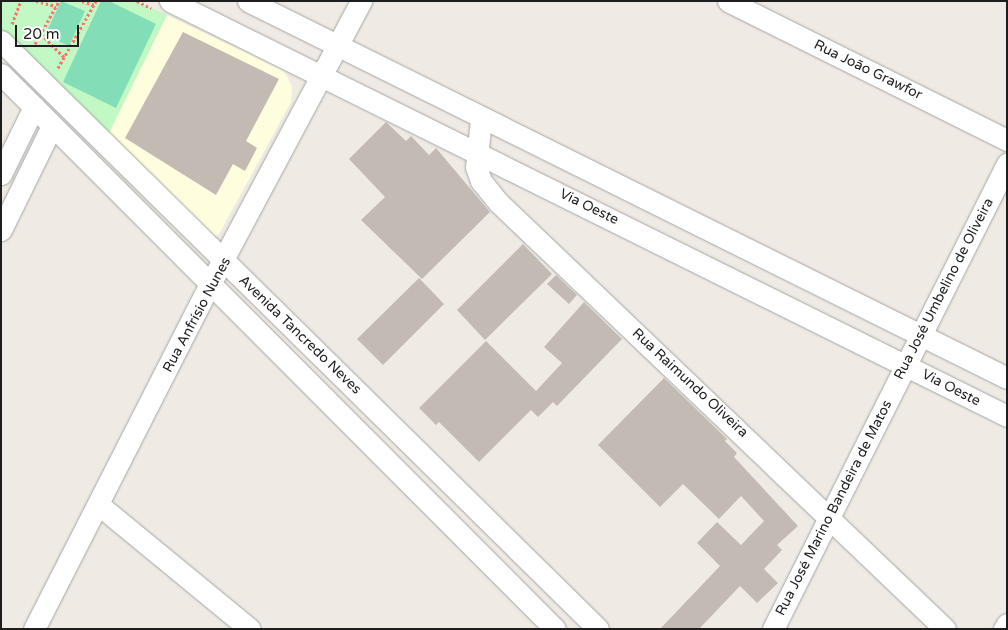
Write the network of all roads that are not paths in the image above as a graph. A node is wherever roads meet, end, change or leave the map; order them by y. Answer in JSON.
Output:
{"nodes":[{"id":1,"x":170,"y":1,"type":"edge"},
{"id":2,"x":248,"y":1,"type":"edge"},
{"id":3,"x":361,"y":1,"type":"edge"},
{"id":4,"x":728,"y":1,"type":"edge"},
{"id":5,"x":6,"y":34,"type":"edge"},
{"id":6,"x":338,"y":44,"type":"junction"},
{"id":7,"x":1,"y":74,"type":"edge"},
{"id":8,"x":321,"y":74,"type":"junction"},
{"id":9,"x":34,"y":106,"type":"junction"},
{"id":10,"x":481,"y":119,"type":"junction"},
{"id":11,"x":52,"y":126,"type":"junction"},
{"id":12,"x":1007,"y":140,"type":"edge"},
{"id":13,"x":475,"y":151,"type":"junction"},
{"id":14,"x":1007,"y":164,"type":"edge"},
{"id":15,"x":1,"y":174,"type":"edge"},
{"id":16,"x":1,"y":230,"type":"edge"},
{"id":17,"x":224,"y":262,"type":"junction"},
{"id":18,"x":210,"y":284,"type":"junction"},
{"id":19,"x":921,"y":336,"type":"junction"},
{"id":20,"x":906,"y":365,"type":"junction"},
{"id":21,"x":1007,"y":378,"type":"edge"},
{"id":22,"x":894,"y":387,"type":"joint"},
{"id":23,"x":1007,"y":416,"type":"edge"},
{"id":24,"x":98,"y":505,"type":"junction"},
{"id":25,"x":829,"y":515,"type":"junction"},
{"id":26,"x":1007,"y":624,"type":"edge"},
{"id":27,"x":34,"y":629,"type":"edge"},
{"id":28,"x":250,"y":629,"type":"edge"},
{"id":29,"x":555,"y":629,"type":"edge"},
{"id":30,"x":598,"y":629,"type":"edge"},
{"id":31,"x":773,"y":629,"type":"edge"},
{"id":32,"x":945,"y":629,"type":"edge"},
{"id":33,"x":1004,"y":629,"type":"edge"}],
"edges":[{"from":1,"to":8,"type":"street","name":"Via Oeste"},
{"from":2,"to":6,"type":"street"},
{"from":3,"to":6,"type":"street","name":"Rua Anfrísio Nunes"},
{"from":4,"to":12,"type":"street","name":"Rua João Grawfor"},
{"from":5,"to":17,"type":"street","name":"Avenida Tancredo Neves"},
{"from":6,"to":8,"type":"street","name":"Rua Anfrísio Nunes"},
{"from":6,"to":10,"type":"street"},
{"from":7,"to":9,"type":"street","name":"Avenida Tancredo Neves"},
{"from":8,"to":13,"type":"street","name":"Via Oeste"},
{"from":8,"to":17,"type":"street","name":"Rua Anfrísio Nunes"},
{"from":9,"to":11,"type":"street","name":"Avenida Tancredo Neves"},
{"from":9,"to":15,"type":"street"},
{"from":10,"to":13,"type":"street","name":"Rua Raimundo Oliveira"},
{"from":10,"to":19,"type":"street"},
{"from":11,"to":16,"type":"street"},
{"from":11,"to":18,"type":"street","name":"Avenida Tancredo Neves"},
{"from":13,"to":20,"type":"street","name":"Via Oeste"},
{"from":13,"to":25,"type":"street","name":"Rua Raimundo Oliveira"},
{"from":14,"to":19,"type":"street","name":"Rua José Umbelino de Oliveira"},
{"from":17,"to":18,"type":"street","name":"Rua Anfrísio Nunes"},
{"from":17,"to":30,"type":"street","name":"Avenida Tancredo Neves"},
{"from":18,"to":24,"type":"street","name":"Rua Anfrísio Nunes"},
{"from":18,"to":29,"type":"street","name":"Avenida Tancredo Neves"},
{"from":19,"to":20,"type":"street","name":"Rua José Umbelino de Oliveira"},
{"from":19,"to":21,"type":"street"},
{"from":20,"to":22,"type":"street","name":"Rua José Umbelino de Oliveira"},
{"from":20,"to":23,"type":"street","name":"Via Oeste"},
{"from":22,"to":25,"type":"street","name":"Rua José Marino Bandeira de Matos"},
{"from":24,"to":27,"type":"street","name":"Rua Anfrísio Nunes"},
{"from":24,"to":28,"type":"street"},
{"from":25,"to":31,"type":"street","name":"Rua José Marino Bandeira de Matos"},
{"from":25,"to":32,"type":"street","name":"Rua Raimundo Oliveira"},
{"from":26,"to":33,"type":"street"}]}
